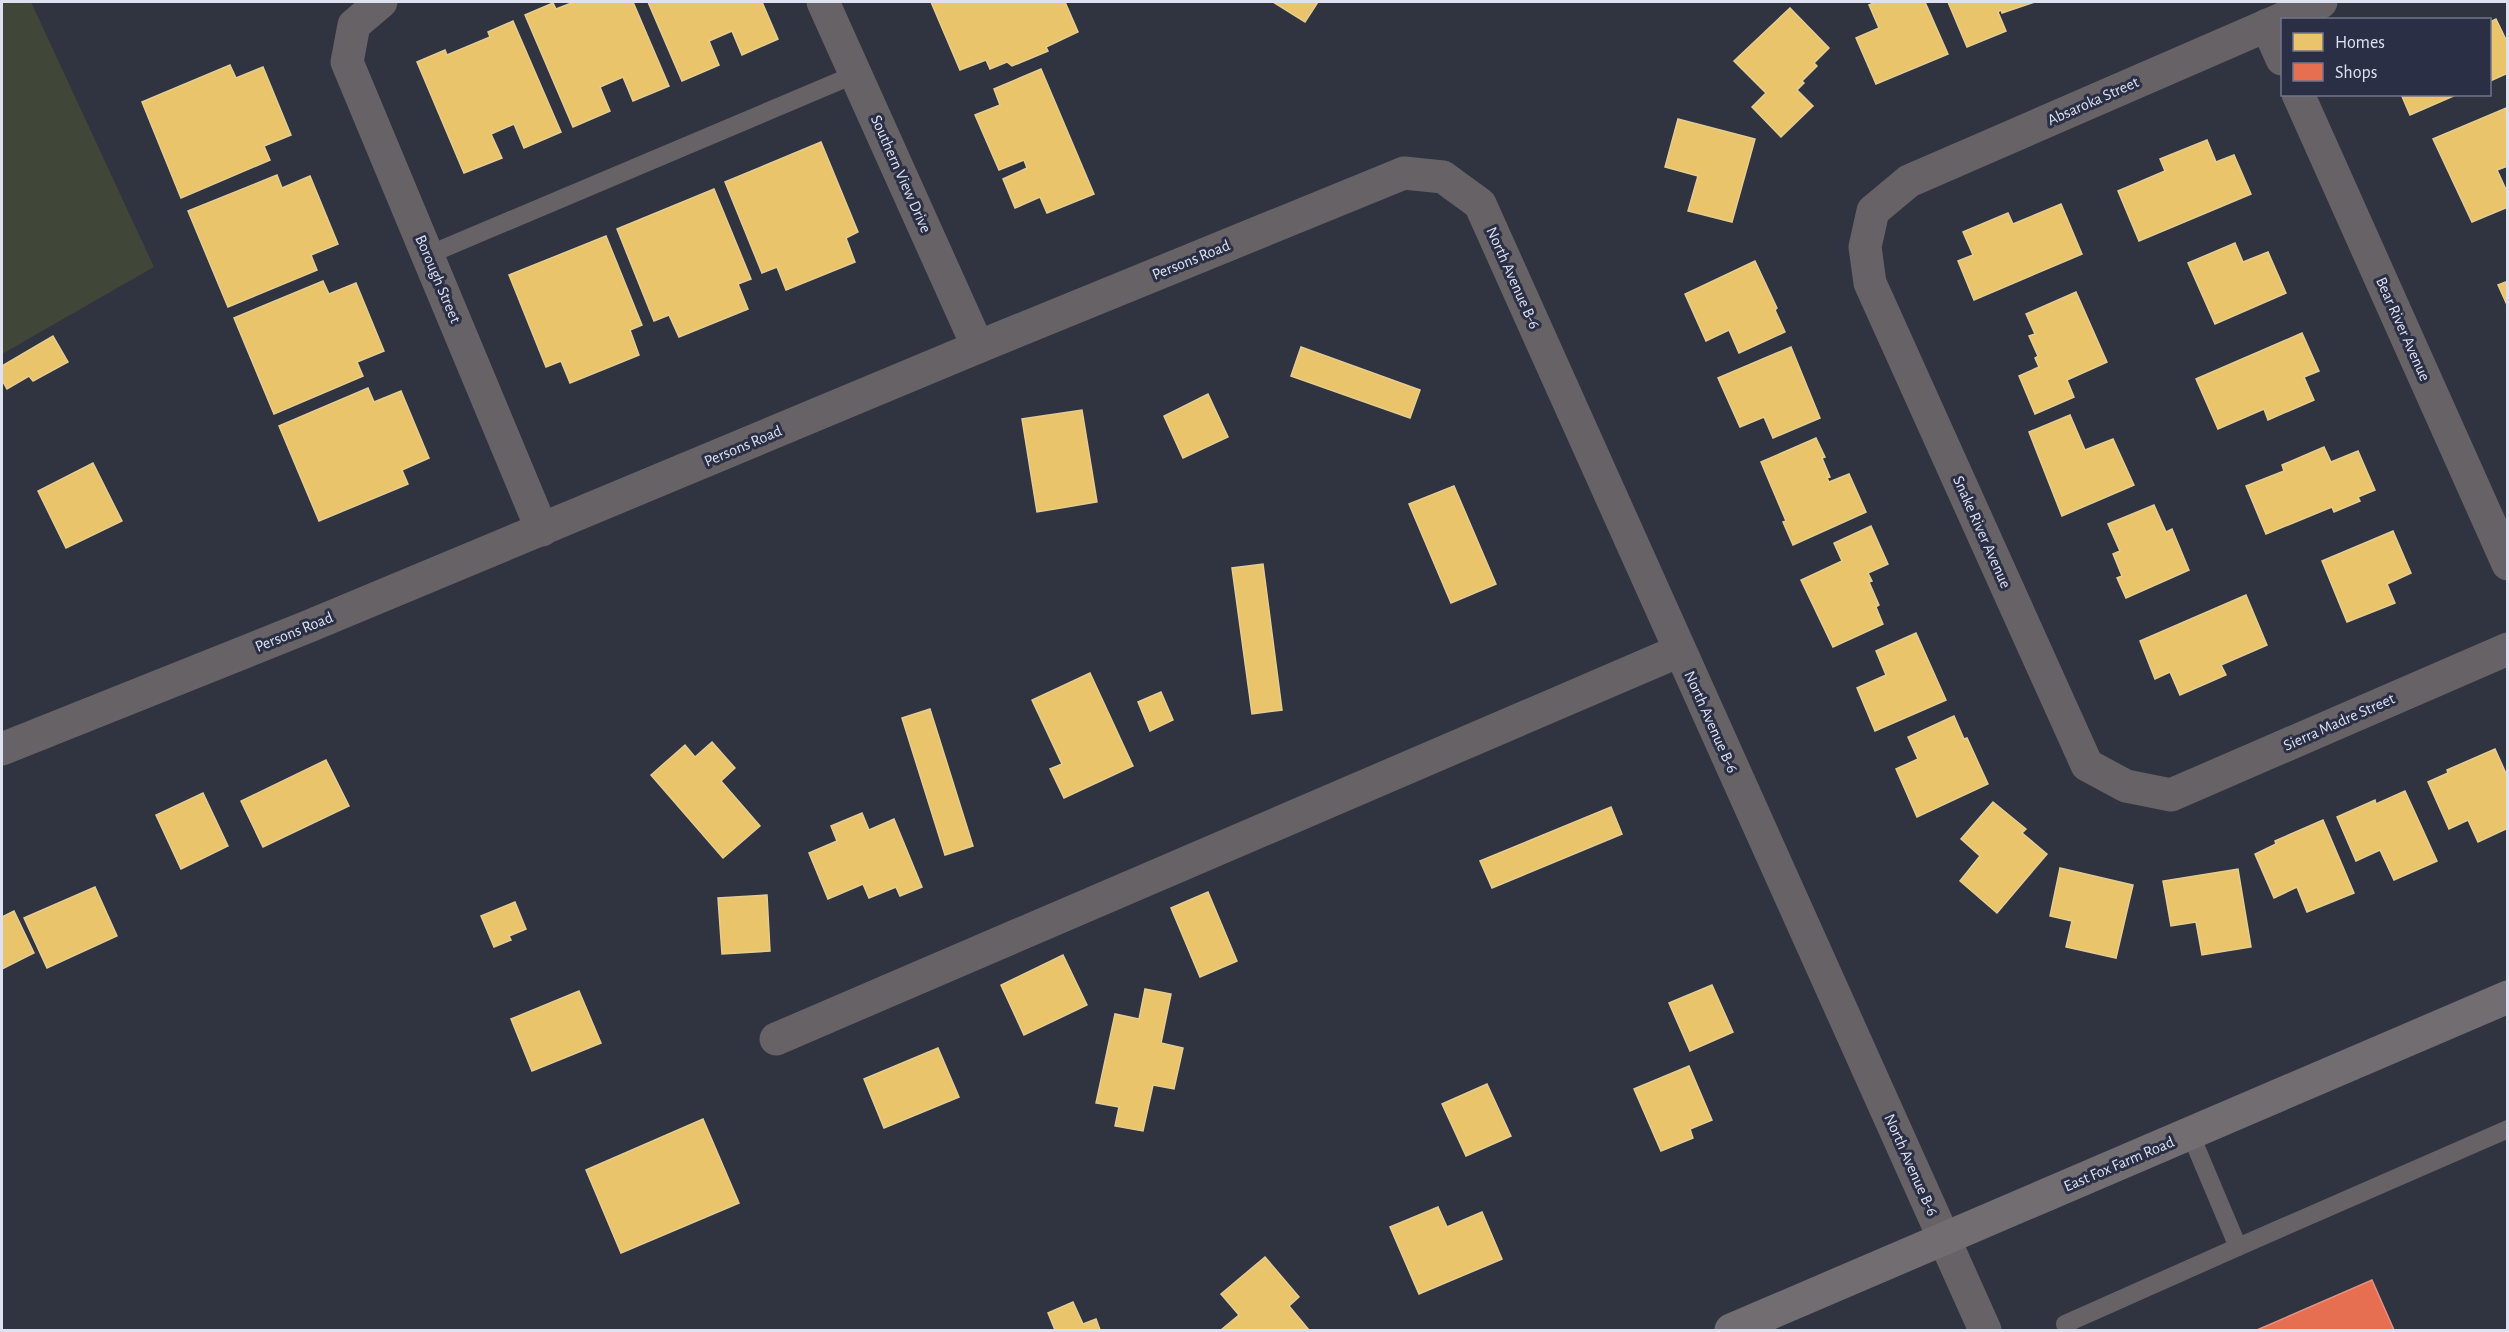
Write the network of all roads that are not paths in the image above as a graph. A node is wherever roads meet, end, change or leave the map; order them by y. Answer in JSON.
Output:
{"nodes":[{"id":1,"x":381,"y":2,"type":"edge"},
{"id":2,"x":823,"y":2,"type":"edge"},
{"id":3,"x":2320,"y":2,"type":"edge"},
{"id":4,"x":2283,"y":18,"type":"edge"},
{"id":5,"x":2281,"y":19,"type":"edge"},
{"id":6,"x":2267,"y":25,"type":"junction"},
{"id":7,"x":2281,"y":55,"type":"edge"},
{"id":8,"x":856,"y":74,"type":"junction"},
{"id":9,"x":2299,"y":96,"type":"edge"},
{"id":10,"x":1480,"y":204,"type":"joint"},
{"id":11,"x":1873,"y":211,"type":"joint"},
{"id":12,"x":428,"y":255,"type":"junction"},
{"id":13,"x":978,"y":347,"type":"junction"},
{"id":14,"x":542,"y":530,"type":"junction"},
{"id":15,"x":2508,"y":564,"type":"edge"},
{"id":16,"x":2508,"y":649,"type":"edge"},
{"id":17,"x":1679,"y":651,"type":"junction"},
{"id":18,"x":2,"y":749,"type":"edge"},
{"id":19,"x":2171,"y":795,"type":"joint"},
{"id":20,"x":2505,"y":1005,"type":"edge"},
{"id":21,"x":776,"y":1039,"type":"dead end"},
{"id":22,"x":2508,"y":1129,"type":"edge"},
{"id":23,"x":2190,"y":1134,"type":"junction"},
{"id":24,"x":1944,"y":1239,"type":"junction"},
{"id":25,"x":2238,"y":1247,"type":"junction"},
{"id":26,"x":2065,"y":1323,"type":"dead end"},
{"id":27,"x":1731,"y":1330,"type":"edge"},
{"id":28,"x":1985,"y":1330,"type":"edge"}],
"edges":[{"from":1,"to":12,"type":"street","name":"Borough Street"},
{"from":2,"to":8,"type":"street","name":"Southern View Drive"},
{"from":3,"to":4,"type":"street","name":"Absaroka Street"},
{"from":5,"to":6,"type":"street","name":"Absaroka Street"},
{"from":6,"to":7,"type":"street"},
{"from":6,"to":11,"type":"street","name":"Absaroka Street"},
{"from":8,"to":12,"type":"lane"},
{"from":8,"to":13,"type":"street","name":"Southern View Drive"},
{"from":9,"to":15,"type":"street","name":"Bear River Avenue"},
{"from":10,"to":13,"type":"street","name":"Persons Road"},
{"from":10,"to":17,"type":"street","name":"North Avenue B-6"},
{"from":11,"to":19,"type":"street","name":"Snake River Avenue"},
{"from":12,"to":14,"type":"street","name":"Borough Street"},
{"from":13,"to":14,"type":"street","name":"Persons Road"},
{"from":14,"to":18,"type":"street","name":"Persons Road"},
{"from":16,"to":19,"type":"street","name":"Sierra Madre Street"},
{"from":17,"to":21,"type":"street"},
{"from":17,"to":24,"type":"street","name":"North Avenue B-6"},
{"from":20,"to":23,"type":"main road","name":"East Fox Farm Road"},
{"from":22,"to":25,"type":"lane"},
{"from":23,"to":24,"type":"main road","name":"East Fox Farm Road"},
{"from":23,"to":25,"type":"lane"},
{"from":24,"to":27,"type":"main road","name":"East Fox Farm Road"},
{"from":24,"to":28,"type":"street","name":"North Avenue B-6"},
{"from":25,"to":26,"type":"lane"}]}
